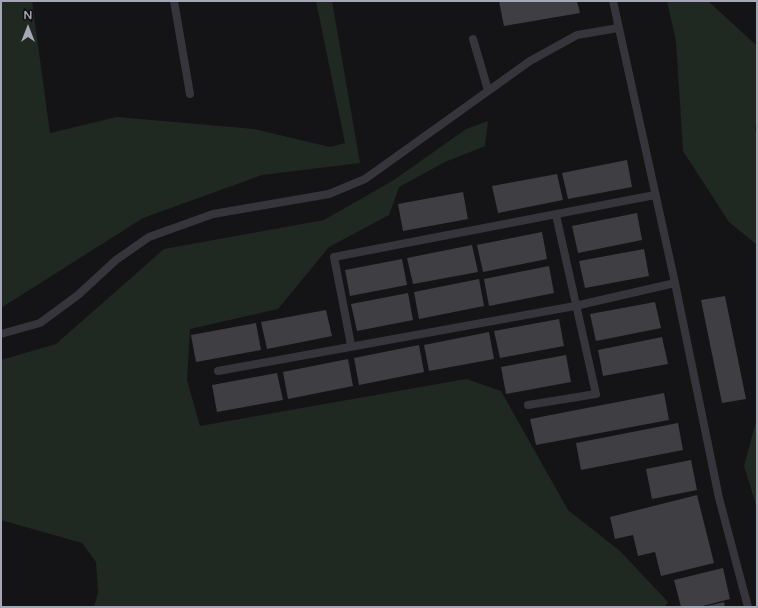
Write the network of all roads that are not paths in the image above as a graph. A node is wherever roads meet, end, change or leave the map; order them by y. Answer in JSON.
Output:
{"nodes":[{"id":1,"x":174,"y":1,"type":"edge"},
{"id":2,"x":613,"y":1,"type":"edge"},
{"id":3,"x":618,"y":28,"type":"junction"},
{"id":4,"x":472,"y":39,"type":"dead end"},
{"id":5,"x":488,"y":90,"type":"junction"},
{"id":6,"x":190,"y":94,"type":"dead end"},
{"id":7,"x":655,"y":195,"type":"junction"},
{"id":8,"x":556,"y":215,"type":"junction"},
{"id":9,"x":675,"y":283,"type":"junction"},
{"id":10,"x":575,"y":306,"type":"junction"},
{"id":11,"x":1,"y":334,"type":"edge"},
{"id":12,"x":351,"y":346,"type":"junction"},
{"id":13,"x":218,"y":371,"type":"dead end"},
{"id":14,"x":528,"y":405,"type":"dead end"},
{"id":15,"x":748,"y":607,"type":"edge"}],
"edges":[{"from":1,"to":6,"type":"lane"},
{"from":2,"to":3,"type":"lane"},
{"from":3,"to":5,"type":"lane"},
{"from":3,"to":7,"type":"lane"},
{"from":4,"to":5,"type":"lane"},
{"from":5,"to":11,"type":"lane"},
{"from":7,"to":8,"type":"lane"},
{"from":7,"to":9,"type":"lane"},
{"from":8,"to":10,"type":"lane"},
{"from":8,"to":12,"type":"lane"},
{"from":9,"to":10,"type":"lane"},
{"from":9,"to":15,"type":"lane"},
{"from":10,"to":12,"type":"lane"},
{"from":10,"to":14,"type":"lane"},
{"from":12,"to":13,"type":"lane"}]}
